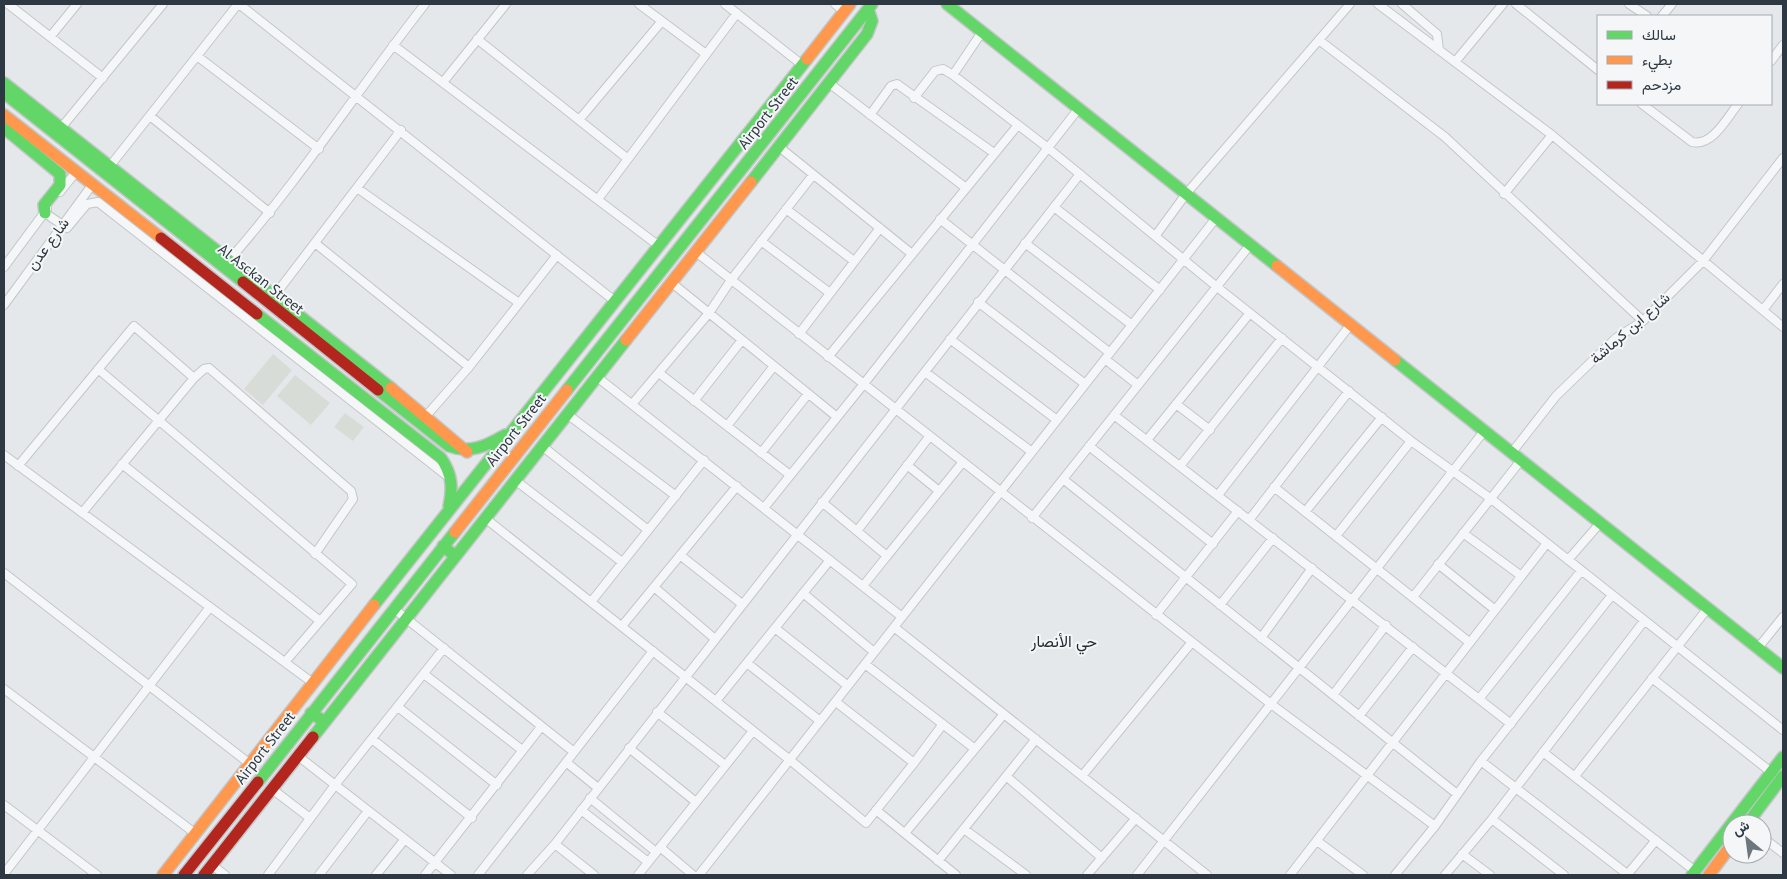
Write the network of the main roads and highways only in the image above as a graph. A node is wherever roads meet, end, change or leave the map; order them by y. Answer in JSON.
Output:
{"nodes":[{"id":1,"x":948,"y":4,"type":"edge"},
{"id":2,"x":871,"y":5,"type":"edge"},
{"id":3,"x":843,"y":6,"type":"edge"},
{"id":4,"x":4,"y":83,"type":"edge"},
{"id":5,"x":782,"y":89,"type":"junction"},
{"id":6,"x":4,"y":93,"type":"edge"},
{"id":7,"x":796,"y":100,"type":"junction"},
{"id":8,"x":26,"y":105,"type":"junction"},
{"id":9,"x":4,"y":115,"type":"edge"},
{"id":10,"x":762,"y":115,"type":"junction"},
{"id":11,"x":778,"y":124,"type":"junction"},
{"id":12,"x":4,"y":128,"type":"edge"},
{"id":13,"x":104,"y":165,"type":"junction"},
{"id":14,"x":45,"y":213,"type":"road end"},
{"id":15,"x":303,"y":324,"type":"junction"},
{"id":16,"x":400,"y":407,"type":"junction"},
{"id":17,"x":421,"y":418,"type":"junction"},
{"id":18,"x":392,"y":420,"type":"junction"},
{"id":19,"x":408,"y":432,"type":"junction"},
{"id":20,"x":509,"y":433,"type":"junction"},
{"id":21,"x":448,"y":510,"type":"junction"},
{"id":22,"x":443,"y":546,"type":"junction"},
{"id":23,"x":456,"y":556,"type":"junction"},
{"id":24,"x":348,"y":638,"type":"junction"},
{"id":25,"x":363,"y":649,"type":"junction"},
{"id":26,"x":326,"y":667,"type":"junction"},
{"id":27,"x":1783,"y":668,"type":"edge"},
{"id":28,"x":339,"y":677,"type":"junction"},
{"id":29,"x":311,"y":713,"type":"junction"},
{"id":30,"x":325,"y":722,"type":"junction"},
{"id":31,"x":1783,"y":757,"type":"edge"},
{"id":32,"x":1783,"y":776,"type":"edge"},
{"id":33,"x":1754,"y":814,"type":"edge"},
{"id":34,"x":1722,"y":857,"type":"edge"},
{"id":35,"x":1694,"y":873,"type":"edge"},
{"id":36,"x":163,"y":875,"type":"edge"},
{"id":37,"x":184,"y":875,"type":"edge"},
{"id":38,"x":204,"y":875,"type":"edge"},
{"id":39,"x":1708,"y":875,"type":"edge"}],
"edges":[{"from":1,"to":27,"type":"main road"},
{"from":2,"to":7,"type":"main road","name":"Airport Street"},
{"from":2,"to":23,"type":"main road"},
{"from":3,"to":5,"type":"main road","name":"Airport Street"},
{"from":4,"to":8,"type":"main road"},
{"from":5,"to":7,"type":"main road"},
{"from":5,"to":10,"type":"main road","name":"Airport Street"},
{"from":6,"to":8,"type":"main road","name":"Al Asckan Street"},
{"from":7,"to":11,"type":"main road","name":"Airport Street"},
{"from":8,"to":13,"type":"main road","name":"Al Asckan Street"},
{"from":8,"to":13,"type":"main road"},
{"from":9,"to":18,"type":"main road","name":"Al Asckan Street"},
{"from":10,"to":11,"type":"main road"},
{"from":10,"to":20,"type":"main road","name":"Airport Street"},
{"from":11,"to":22,"type":"main road","name":"Airport Street"},
{"from":12,"to":14,"type":"main road"},
{"from":13,"to":15,"type":"main road","name":"Al Asckan Street"},
{"from":13,"to":15,"type":"main road"},
{"from":15,"to":16,"type":"main road","name":"Al Asckan Street"},
{"from":15,"to":17,"type":"main road"},
{"from":16,"to":17,"type":"main road","name":"Al Asckan Street"},
{"from":16,"to":18,"type":"main road"},
{"from":17,"to":19,"type":"main road"},
{"from":17,"to":20,"type":"main road","name":"Al Asckan Street"},
{"from":18,"to":19,"type":"main road","name":"Al Asckan Street"},
{"from":19,"to":21,"type":"main road","name":"Al Asckan Street"},
{"from":20,"to":21,"type":"main road","name":"Airport Street"},
{"from":21,"to":24,"type":"main road","name":"Airport Street"},
{"from":22,"to":23,"type":"main road"},
{"from":22,"to":25,"type":"main road","name":"Airport Street"},
{"from":23,"to":30,"type":"main road"},
{"from":24,"to":25,"type":"main road"},
{"from":24,"to":26,"type":"main road","name":"Airport Street"},
{"from":25,"to":28,"type":"main road","name":"Airport Street"},
{"from":26,"to":28,"type":"main road"},
{"from":26,"to":36,"type":"main road","name":"Airport Street"},
{"from":28,"to":29,"type":"main road","name":"Airport Street"},
{"from":29,"to":30,"type":"main road"},
{"from":29,"to":37,"type":"main road","name":"Airport Street"},
{"from":30,"to":38,"type":"main road"},
{"from":31,"to":35,"type":"main road"},
{"from":32,"to":33,"type":"main road"},
{"from":34,"to":39,"type":"main road"}]}
